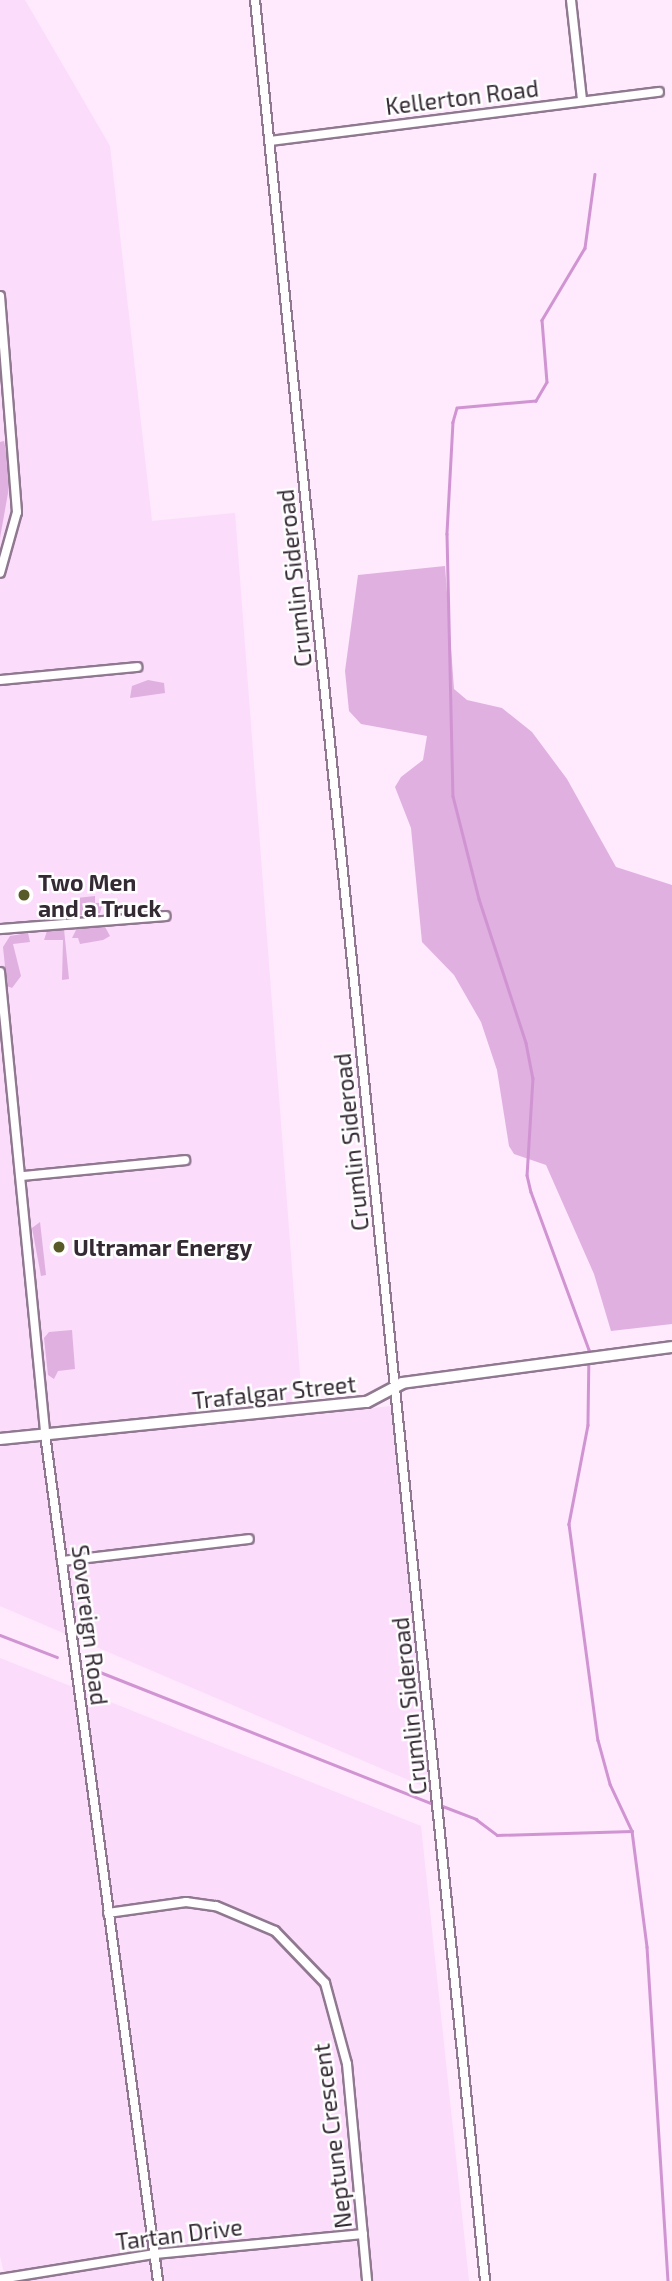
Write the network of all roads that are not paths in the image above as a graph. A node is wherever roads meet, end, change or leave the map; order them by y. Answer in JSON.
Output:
{"nodes":[{"id":1,"x":255,"y":0,"type":"edge"},
{"id":2,"x":571,"y":0,"type":"edge"},
{"id":3,"x":659,"y":92,"type":"dead end"},
{"id":4,"x":582,"y":100,"type":"junction"},
{"id":5,"x":270,"y":141,"type":"junction"},
{"id":6,"x":0,"y":296,"type":"edge"},
{"id":7,"x":0,"y":573,"type":"edge"},
{"id":8,"x":137,"y":667,"type":"dead end"},
{"id":9,"x":0,"y":680,"type":"edge"},
{"id":10,"x":165,"y":916,"type":"dead end"},
{"id":11,"x":0,"y":929,"type":"edge"},
{"id":12,"x":0,"y":972,"type":"edge"},
{"id":13,"x":185,"y":1160,"type":"dead end"},
{"id":14,"x":23,"y":1176,"type":"junction"},
{"id":15,"x":672,"y":1347,"type":"edge"},
{"id":16,"x":396,"y":1386,"type":"junction"},
{"id":17,"x":45,"y":1434,"type":"junction"},
{"id":18,"x":0,"y":1439,"type":"edge"},
{"id":19,"x":248,"y":1539,"type":"dead end"},
{"id":20,"x":62,"y":1560,"type":"junction"},
{"id":21,"x":108,"y":1913,"type":"junction"},
{"id":22,"x":363,"y":2234,"type":"junction"},
{"id":23,"x":155,"y":2254,"type":"junction"},
{"id":24,"x":0,"y":2279,"type":"edge"},
{"id":25,"x":158,"y":2281,"type":"edge"},
{"id":26,"x":368,"y":2281,"type":"edge"},
{"id":27,"x":485,"y":2281,"type":"edge"}],
"edges":[{"from":1,"to":5,"type":"street","name":"Crumlin Sideroad"},
{"from":2,"to":4,"type":"street"},
{"from":3,"to":4,"type":"street","name":"Kellerton Road"},
{"from":4,"to":5,"type":"street","name":"Kellerton Road"},
{"from":5,"to":16,"type":"street","name":"Crumlin Sideroad"},
{"from":6,"to":7,"type":"street"},
{"from":8,"to":9,"type":"street"},
{"from":10,"to":11,"type":"street"},
{"from":12,"to":14,"type":"street","name":"Sovereign Road"},
{"from":13,"to":14,"type":"street"},
{"from":14,"to":17,"type":"street","name":"Sovereign Road"},
{"from":15,"to":16,"type":"main road","name":"Trafalgar Street"},
{"from":16,"to":17,"type":"main road","name":"Trafalgar Street"},
{"from":16,"to":27,"type":"street","name":"Crumlin Sideroad"},
{"from":17,"to":18,"type":"main road","name":"Trafalgar Street"},
{"from":17,"to":20,"type":"street","name":"Sovereign Road"},
{"from":19,"to":20,"type":"street"},
{"from":20,"to":21,"type":"street","name":"Sovereign Road"},
{"from":21,"to":22,"type":"street","name":"Neptune Crescent"},
{"from":21,"to":23,"type":"street","name":"Sovereign Road"},
{"from":22,"to":23,"type":"street","name":"Tartan Drive"},
{"from":22,"to":26,"type":"street","name":"Neptune Crescent"},
{"from":23,"to":24,"type":"street","name":"Tartan Drive"},
{"from":23,"to":25,"type":"street","name":"Sovereign Road"}]}
